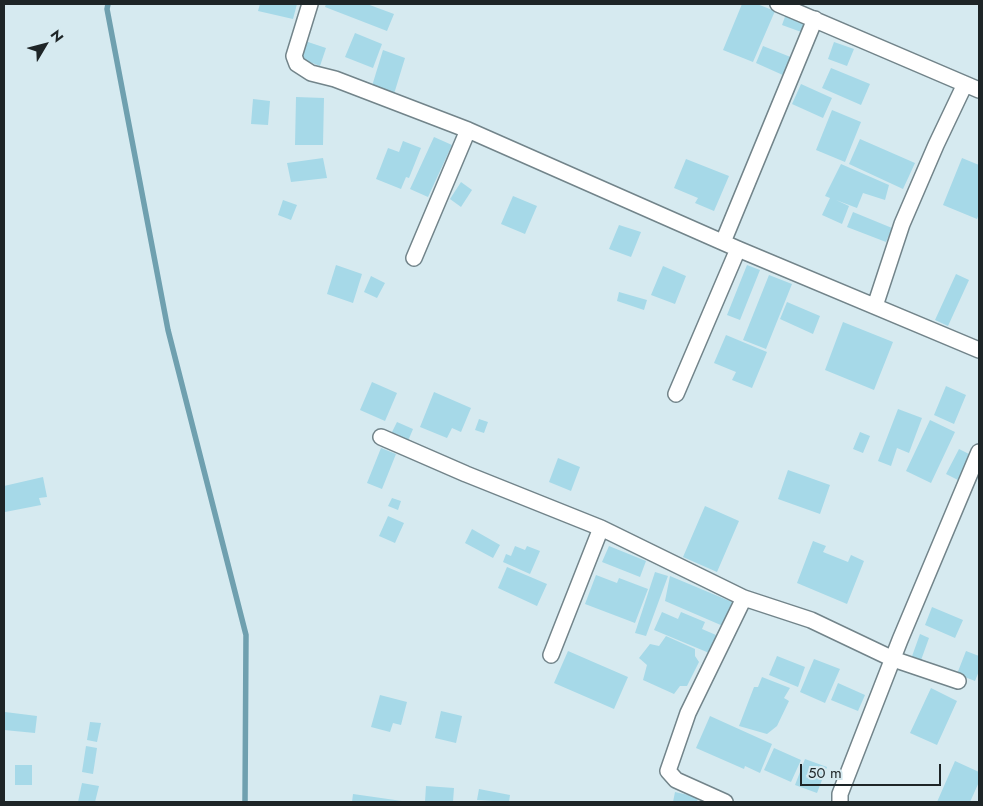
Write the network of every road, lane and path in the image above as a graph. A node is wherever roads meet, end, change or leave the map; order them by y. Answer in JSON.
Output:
{"nodes":[{"id":1,"x":310,"y":4,"type":"edge"},
{"id":2,"x":778,"y":4,"type":"edge"},
{"id":3,"x":815,"y":19,"type":"junction"},
{"id":4,"x":965,"y":84,"type":"junction"},
{"id":5,"x":979,"y":90,"type":"edge"},
{"id":6,"x":468,"y":130,"type":"junction"},
{"id":7,"x":723,"y":242,"type":"junction"},
{"id":8,"x":738,"y":249,"type":"junction"},
{"id":9,"x":414,"y":258,"type":"dead end"},
{"id":10,"x":875,"y":306,"type":"junction"},
{"id":11,"x":979,"y":350,"type":"edge"},
{"id":12,"x":676,"y":394,"type":"dead end"},
{"id":13,"x":381,"y":437,"type":"dead end"},
{"id":14,"x":979,"y":452,"type":"edge"},
{"id":15,"x":974,"y":482,"type":"edge"},
{"id":16,"x":602,"y":528,"type":"junction"},
{"id":17,"x":744,"y":598,"type":"junction"},
{"id":18,"x":551,"y":655,"type":"dead end"},
{"id":19,"x":893,"y":659,"type":"junction"},
{"id":20,"x":958,"y":681,"type":"dead end"},
{"id":21,"x":725,"y":802,"type":"edge"},
{"id":22,"x":840,"y":802,"type":"edge"}],
"edges":[{"from":1,"to":6,"type":"street"},
{"from":2,"to":3,"type":"street"},
{"from":3,"to":4,"type":"street"},
{"from":3,"to":7,"type":"street"},
{"from":4,"to":5,"type":"street"},
{"from":4,"to":10,"type":"street"},
{"from":6,"to":7,"type":"street"},
{"from":6,"to":9,"type":"street"},
{"from":7,"to":8,"type":"street"},
{"from":8,"to":10,"type":"street"},
{"from":8,"to":12,"type":"street"},
{"from":10,"to":11,"type":"street"},
{"from":13,"to":16,"type":"street"},
{"from":14,"to":15,"type":"street"},
{"from":15,"to":19,"type":"street"},
{"from":16,"to":17,"type":"street"},
{"from":16,"to":18,"type":"street"},
{"from":17,"to":19,"type":"street"},
{"from":17,"to":21,"type":"street"},
{"from":19,"to":20,"type":"street"},
{"from":19,"to":22,"type":"street"}]}
